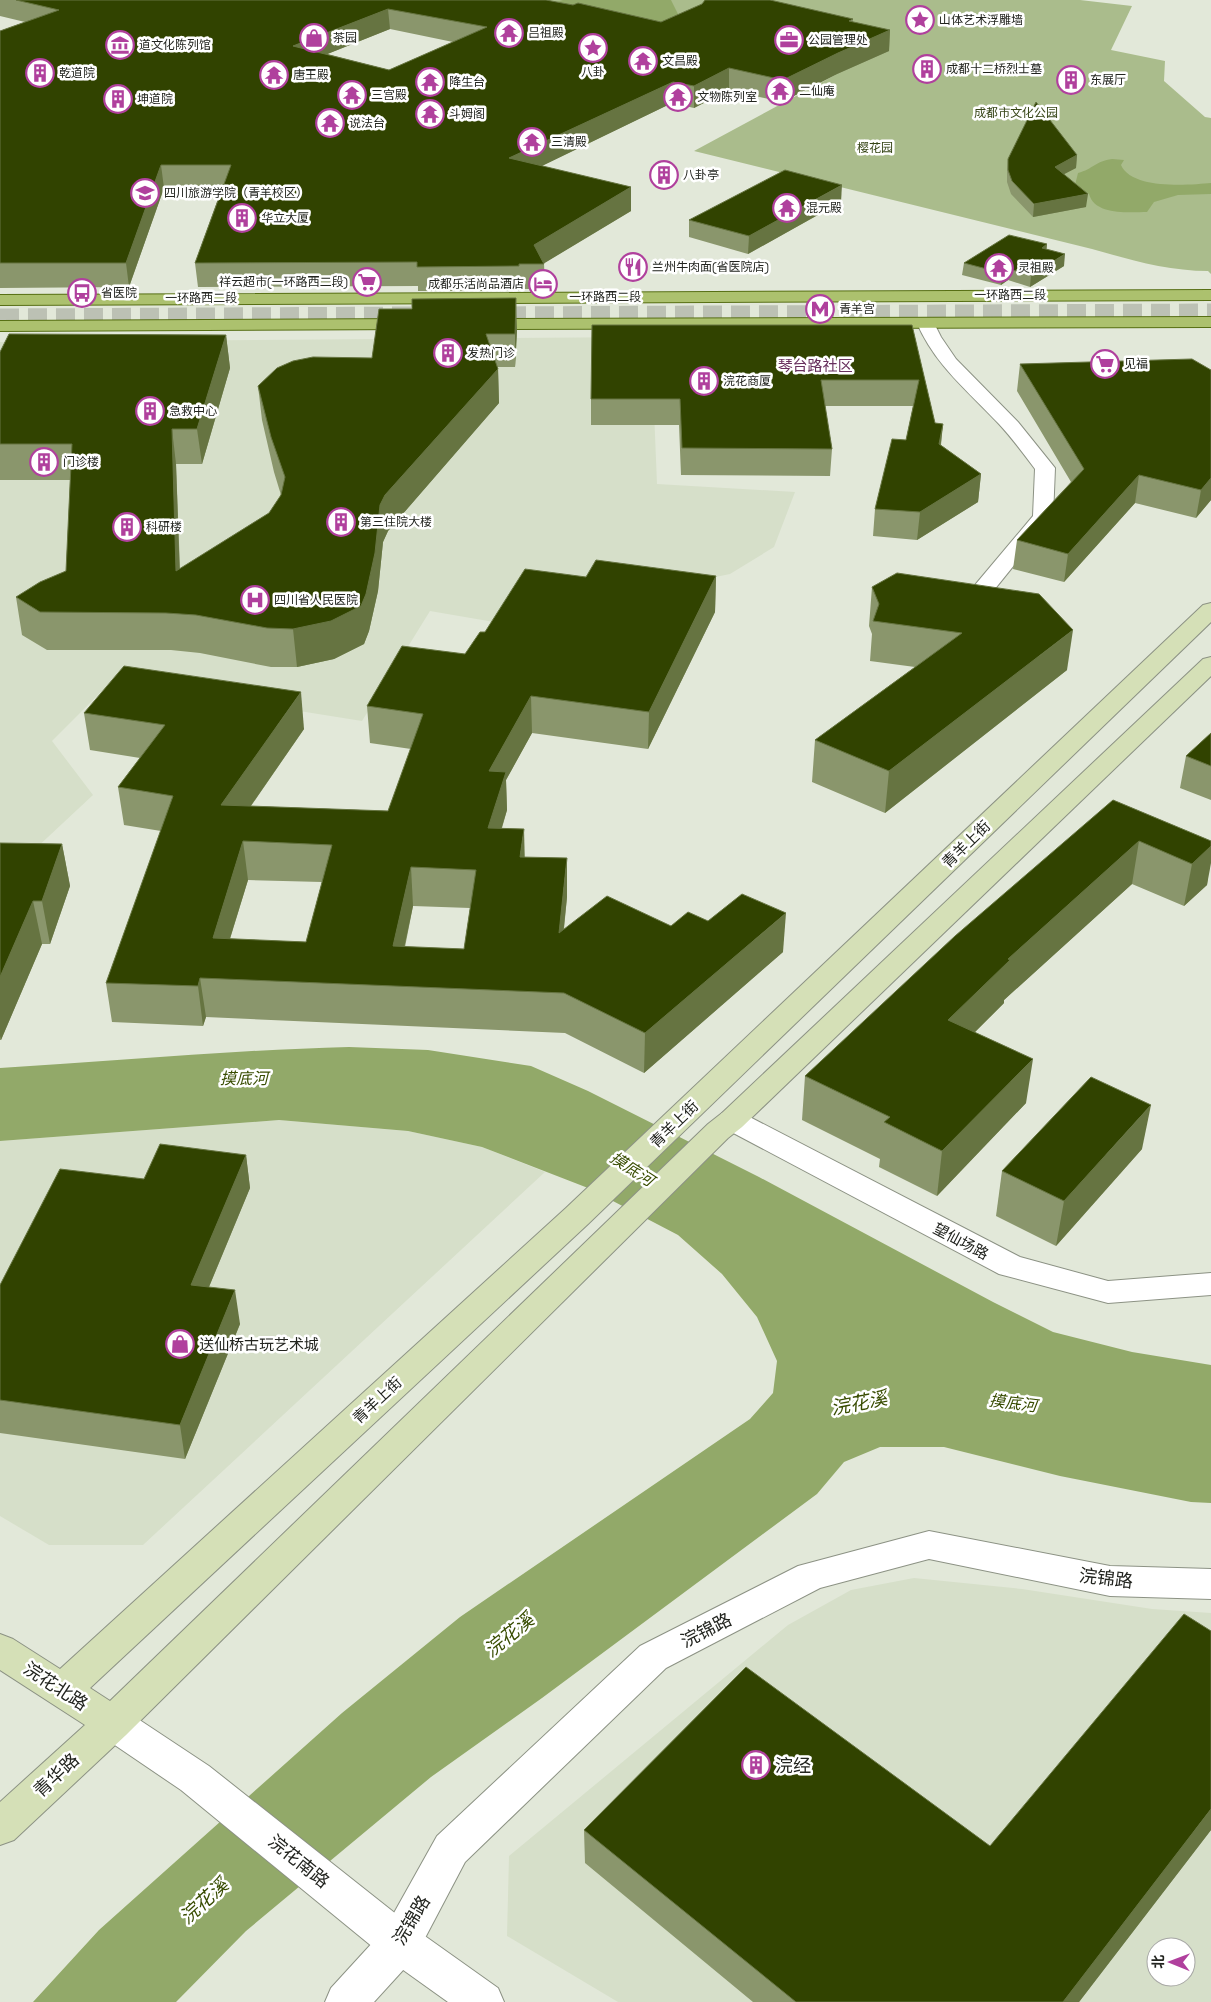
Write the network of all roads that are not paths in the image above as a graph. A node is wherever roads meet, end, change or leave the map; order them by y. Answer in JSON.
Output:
{"nodes":[{"id":1,"x":1211,"y":295,"type":"edge"},
{"id":2,"x":0,"y":300,"type":"edge"},
{"id":3,"x":1211,"y":322,"type":"edge"},
{"id":4,"x":926,"y":323,"type":"junction"},
{"id":5,"x":428,"y":324,"type":"edge"},
{"id":6,"x":457,"y":324,"type":"edge"},
{"id":7,"x":0,"y":326,"type":"edge"},
{"id":8,"x":986,"y":585,"type":"edge"},
{"id":9,"x":1211,"y":610,"type":"edge"},
{"id":10,"x":1211,"y":664,"type":"edge"},
{"id":11,"x":725,"y":1126,"type":"junction"},
{"id":12,"x":1211,"y":1284,"type":"edge"},
{"id":13,"x":1211,"y":1584,"type":"edge"},
{"id":14,"x":0,"y":1650,"type":"edge"},
{"id":15,"x":62,"y":1690,"type":"junction"},
{"id":16,"x":113,"y":1723,"type":"junction"},
{"id":17,"x":0,"y":1827,"type":"edge"},
{"id":18,"x":400,"y":1943,"type":"junction"},
{"id":19,"x":346,"y":2002,"type":"edge"},
{"id":20,"x":483,"y":2002,"type":"edge"}],
"edges":[{"from":1,"to":2,"type":"main road","name":"一环路西二段"},
{"from":3,"to":4,"type":"main road","name":"一环路西二段"},
{"from":4,"to":6,"type":"main road","name":"一环路西二段"},
{"from":4,"to":8,"type":"street"},
{"from":5,"to":7,"type":"main road","name":"一环路西二段"},
{"from":9,"to":15,"type":"main road","name":"青羊上街"},
{"from":10,"to":11,"type":"main road"},
{"from":11,"to":12,"type":"street","name":"望仙场路"},
{"from":11,"to":16,"type":"main road"},
{"from":13,"to":18,"type":"street","name":"浣锦路"},
{"from":14,"to":15,"type":"main road","name":"浣花北路"},
{"from":15,"to":16,"type":"main road","name":"浣花北路"},
{"from":16,"to":17,"type":"main road","name":"青华路"},
{"from":16,"to":18,"type":"street","name":"浣花南路"},
{"from":18,"to":19,"type":"street","name":"浣锦路"},
{"from":18,"to":20,"type":"street","name":"浣花南路"}]}
